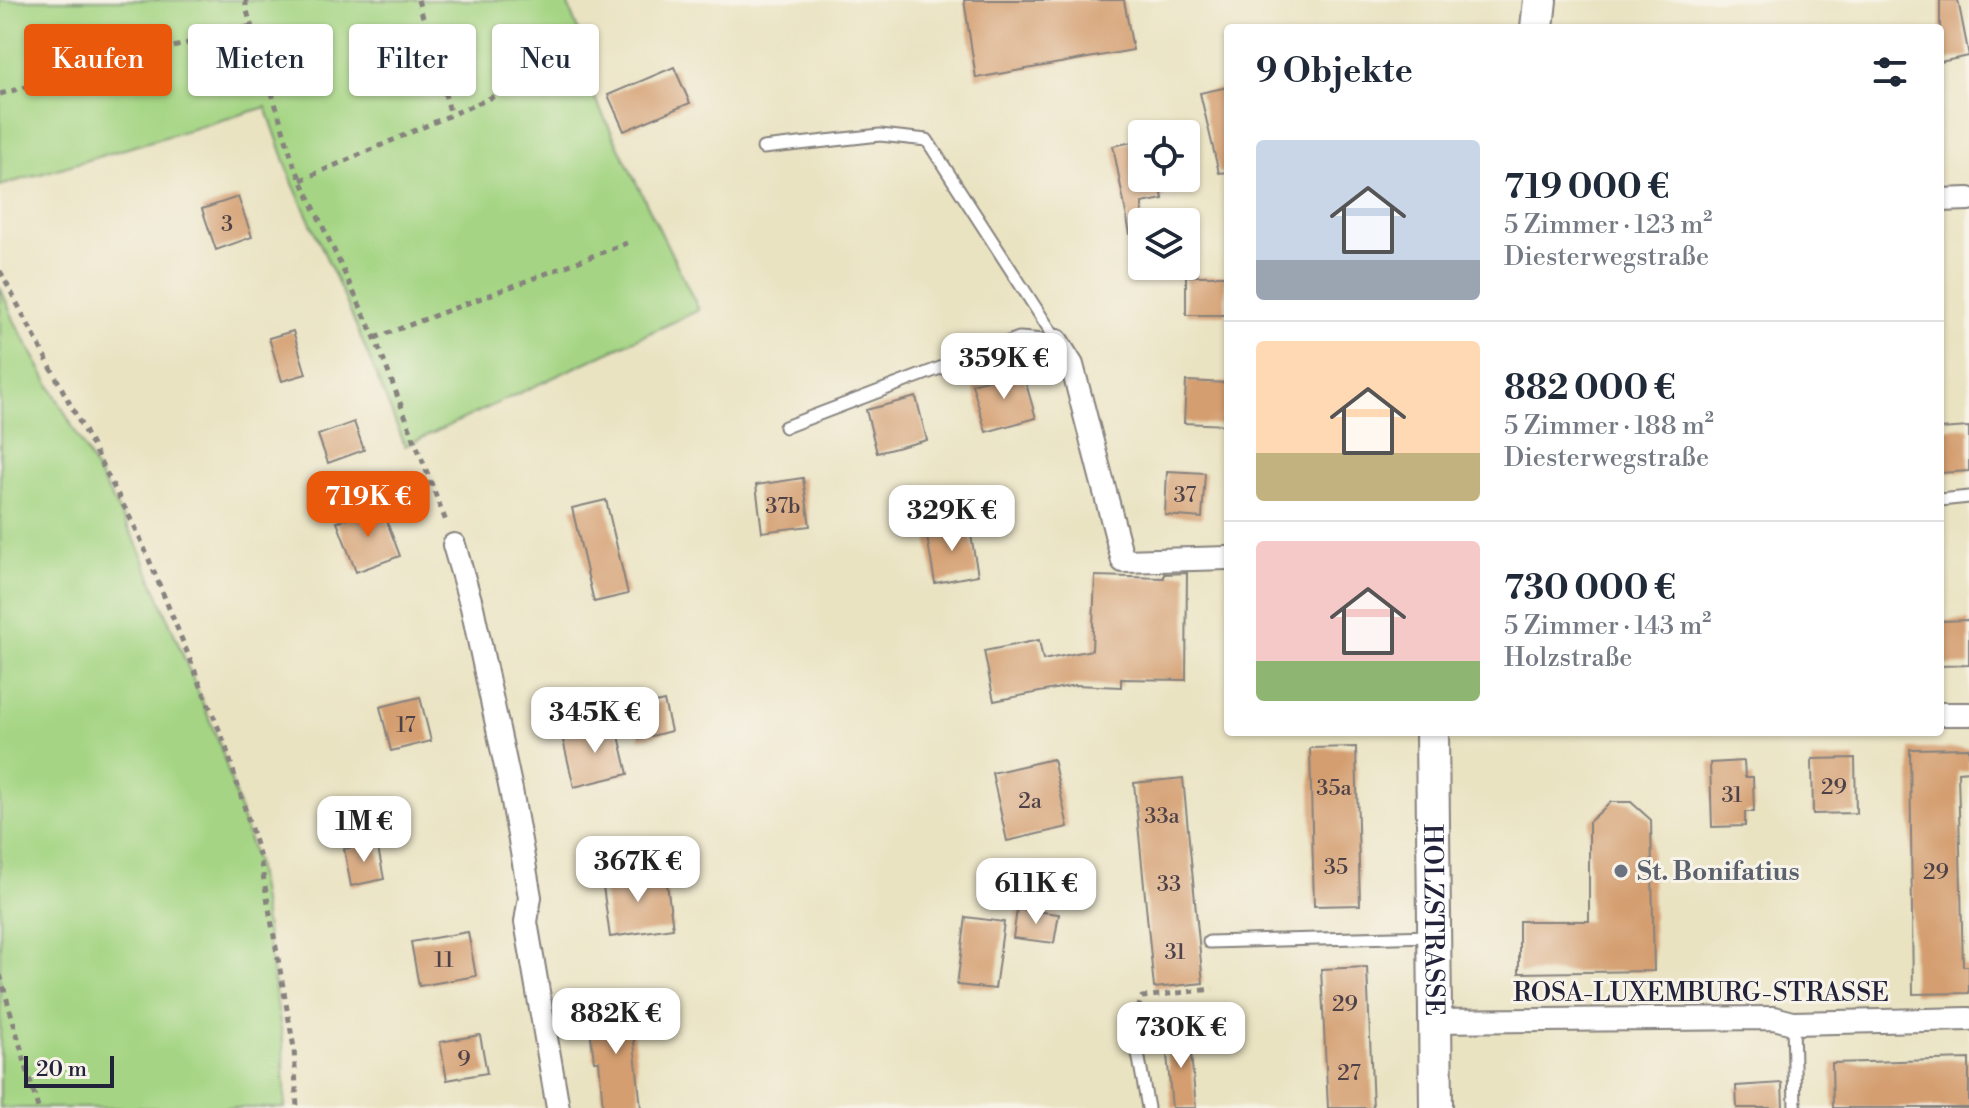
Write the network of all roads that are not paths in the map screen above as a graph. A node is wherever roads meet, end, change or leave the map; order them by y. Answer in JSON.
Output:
{"nodes":[{"id":1,"x":1540,"y":0,"type":"edge"},
{"id":2,"x":1537,"y":24,"type":"edge"},
{"id":3,"x":763,"y":148,"type":"dead end"},
{"id":4,"x":1969,"y":199,"type":"edge"},
{"id":5,"x":1944,"y":200,"type":"edge"},
{"id":6,"x":1057,"y":341,"type":"junction"},
{"id":7,"x":785,"y":427,"type":"dead end"},
{"id":8,"x":1969,"y":497,"type":"edge"},
{"id":9,"x":1944,"y":500,"type":"edge"},
{"id":10,"x":454,"y":545,"type":"road end"},
{"id":11,"x":1224,"y":558,"type":"edge"},
{"id":12,"x":1944,"y":714,"type":"edge"},
{"id":13,"x":1969,"y":714,"type":"edge"},
{"id":14,"x":1432,"y":736,"type":"edge"},
{"id":15,"x":1433,"y":936,"type":"junction"},
{"id":16,"x":1209,"y":942,"type":"dead end"},
{"id":17,"x":1969,"y":1019,"type":"edge"},
{"id":18,"x":1433,"y":1021,"type":"junction"},
{"id":19,"x":1793,"y":1023,"type":"junction"},
{"id":20,"x":1133,"y":1026,"type":"road end"},
{"id":21,"x":558,"y":1108,"type":"edge"},
{"id":22,"x":1148,"y":1108,"type":"edge"},
{"id":23,"x":1436,"y":1108,"type":"edge"},
{"id":24,"x":1795,"y":1108,"type":"edge"}],
"edges":[{"from":1,"to":2,"type":"street"},
{"from":3,"to":6,"type":"lane"},
{"from":4,"to":5,"type":"street"},
{"from":6,"to":7,"type":"lane"},
{"from":6,"to":11,"type":"street"},
{"from":8,"to":9,"type":"lane"},
{"from":10,"to":21,"type":"street"},
{"from":12,"to":13,"type":"street"},
{"from":14,"to":15,"type":"street","name":"HOLZSTRASSE"},
{"from":15,"to":16,"type":"lane"},
{"from":15,"to":18,"type":"street","name":"HOLZSTRASSE"},
{"from":17,"to":19,"type":"street","name":"ROSA-LUXEMBURG-STRASSE"},
{"from":18,"to":19,"type":"street","name":"ROSA-LUXEMBURG-STRASSE"},
{"from":18,"to":23,"type":"street","name":"HOLZSTRASSE"},
{"from":19,"to":24,"type":"lane"},
{"from":20,"to":22,"type":"lane"}]}
